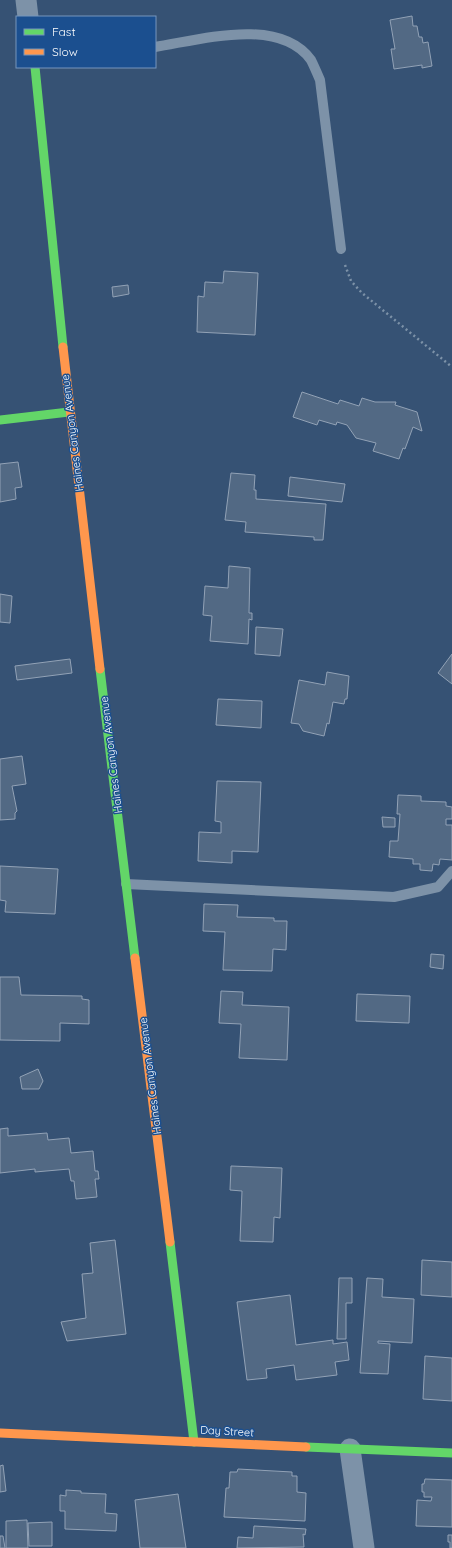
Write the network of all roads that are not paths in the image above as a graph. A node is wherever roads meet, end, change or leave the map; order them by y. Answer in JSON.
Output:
{"nodes":[{"id":1,"x":26,"y":0,"type":"edge"},
{"id":2,"x":28,"y":16,"type":"edge"},
{"id":3,"x":156,"y":47,"type":"edge"},
{"id":4,"x":35,"y":68,"type":"edge"},
{"id":5,"x":341,"y":249,"type":"road end"},
{"id":6,"x":69,"y":412,"type":"junction"},
{"id":7,"x":0,"y":420,"type":"edge"},
{"id":8,"x":452,"y":870,"type":"edge"},
{"id":9,"x":126,"y":884,"type":"junction"},
{"id":10,"x":0,"y":1432,"type":"edge"},
{"id":11,"x":194,"y":1442,"type":"junction"},
{"id":12,"x":350,"y":1449,"type":"junction"},
{"id":13,"x":452,"y":1453,"type":"edge"},
{"id":14,"x":364,"y":1548,"type":"edge"}],
"edges":[{"from":1,"to":2,"type":"street"},
{"from":3,"to":5,"type":"lane"},
{"from":4,"to":6,"type":"street","name":"Haines Canyon Avenue"},
{"from":6,"to":7,"type":"street"},
{"from":6,"to":9,"type":"street","name":"Haines Canyon Avenue"},
{"from":8,"to":9,"type":"lane"},
{"from":9,"to":11,"type":"street","name":"Haines Canyon Avenue"},
{"from":10,"to":11,"type":"street","name":"Day Street"},
{"from":11,"to":12,"type":"street","name":"Day Street"},
{"from":12,"to":13,"type":"street","name":"Day Street"},
{"from":12,"to":14,"type":"street"}]}
